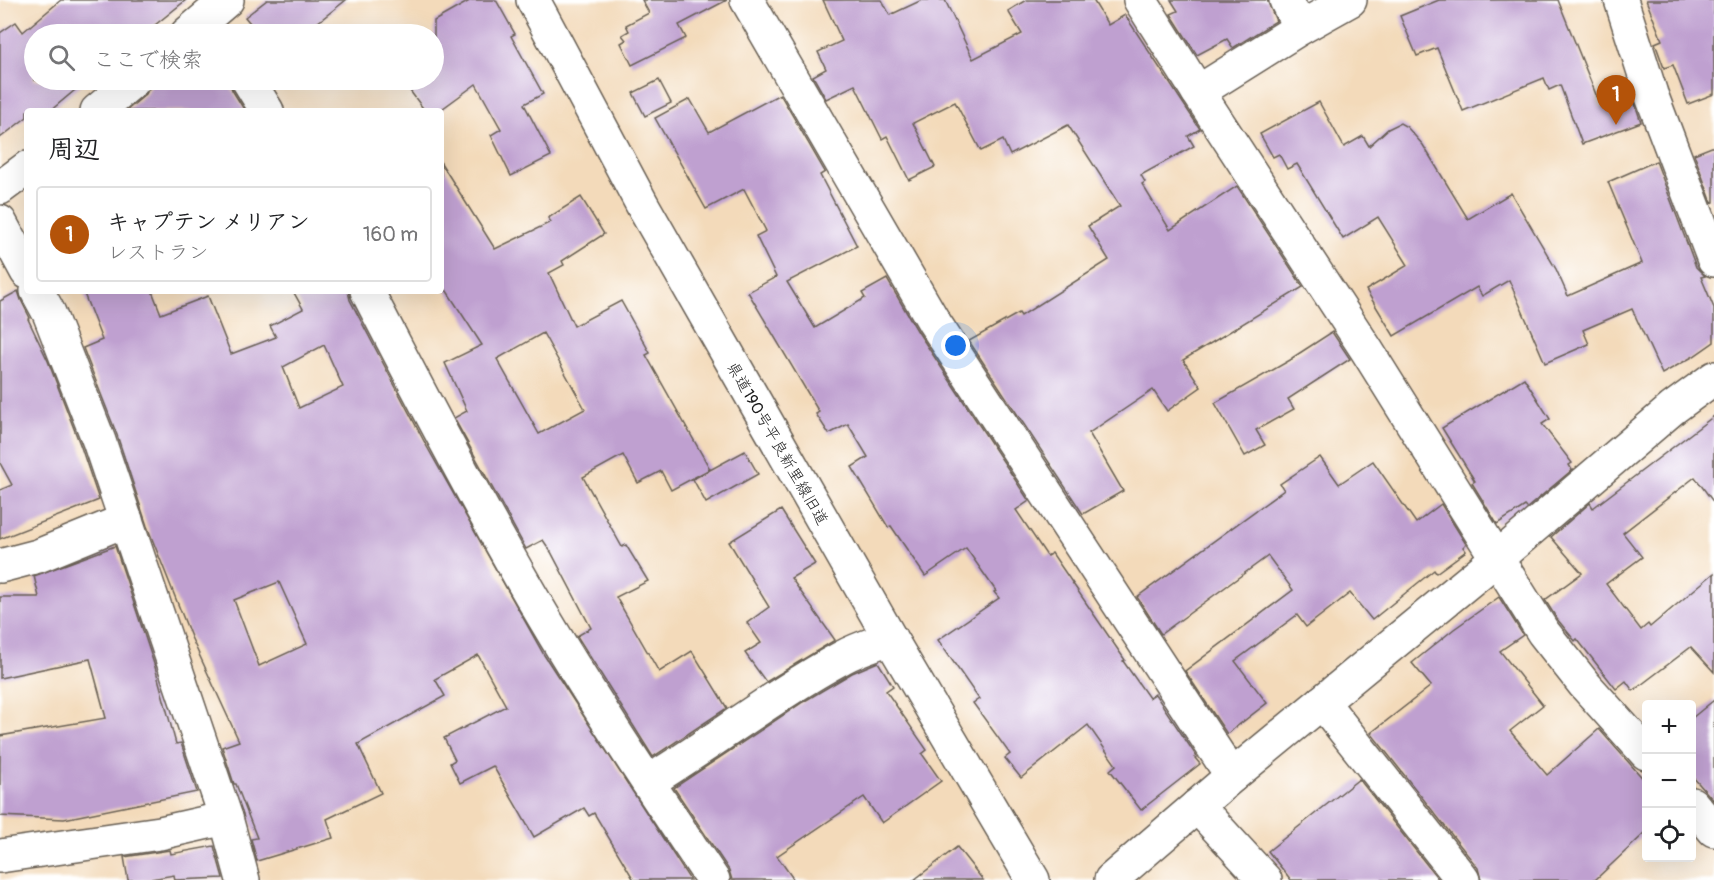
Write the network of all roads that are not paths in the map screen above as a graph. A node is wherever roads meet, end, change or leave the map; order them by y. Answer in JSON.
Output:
{"nodes":[{"id":1,"x":533,"y":0,"type":"edge"},
{"id":2,"x":747,"y":0,"type":"edge"},
{"id":3,"x":1140,"y":0,"type":"edge"},
{"id":4,"x":1350,"y":0,"type":"edge"},
{"id":5,"x":1621,"y":0,"type":"edge"},
{"id":6,"x":1293,"y":14,"type":"edge"},
{"id":7,"x":122,"y":90,"type":"edge"},
{"id":8,"x":255,"y":90,"type":"edge"},
{"id":9,"x":1198,"y":92,"type":"junction"},
{"id":10,"x":101,"y":108,"type":"edge"},
{"id":11,"x":265,"y":108,"type":"edge"},
{"id":12,"x":24,"y":170,"type":"edge"},
{"id":13,"x":0,"y":189,"type":"edge"},
{"id":14,"x":0,"y":222,"type":"edge"},
{"id":15,"x":1714,"y":260,"type":"edge"},
{"id":16,"x":24,"y":266,"type":"edge"},
{"id":17,"x":40,"y":294,"type":"edge"},
{"id":18,"x":369,"y":294,"type":"edge"},
{"id":19,"x":1714,"y":378,"type":"edge"},
{"id":20,"x":126,"y":520,"type":"junction"},
{"id":21,"x":1496,"y":560,"type":"junction"},
{"id":22,"x":0,"y":566,"type":"edge"},
{"id":23,"x":890,"y":638,"type":"junction"},
{"id":24,"x":1322,"y":702,"type":"junction"},
{"id":25,"x":1642,"y":748,"type":"edge"},
{"id":26,"x":1232,"y":776,"type":"junction"},
{"id":27,"x":648,"y":782,"type":"junction"},
{"id":28,"x":1197,"y":806,"type":"junction"},
{"id":29,"x":1695,"y":808,"type":"edge"},
{"id":30,"x":226,"y":818,"type":"junction"},
{"id":31,"x":1714,"y":830,"type":"edge"},
{"id":32,"x":0,"y":856,"type":"edge"},
{"id":33,"x":243,"y":880,"type":"edge"},
{"id":34,"x":713,"y":880,"type":"edge"},
{"id":35,"x":1033,"y":880,"type":"edge"},
{"id":36,"x":1112,"y":880,"type":"edge"},
{"id":37,"x":1265,"y":880,"type":"edge"},
{"id":38,"x":1463,"y":880,"type":"edge"}],
"edges":[{"from":1,"to":23,"type":"street","name":"県道190号平良新里線旧道"},
{"from":2,"to":26,"type":"street"},
{"from":3,"to":9,"type":"street"},
{"from":4,"to":6,"type":"street"},
{"from":5,"to":15,"type":"street"},
{"from":6,"to":9,"type":"street"},
{"from":7,"to":10,"type":"street"},
{"from":8,"to":11,"type":"street"},
{"from":9,"to":21,"type":"street"},
{"from":12,"to":13,"type":"street"},
{"from":14,"to":16,"type":"street"},
{"from":17,"to":20,"type":"street"},
{"from":18,"to":27,"type":"street"},
{"from":19,"to":21,"type":"street"},
{"from":20,"to":22,"type":"street"},
{"from":20,"to":30,"type":"street"},
{"from":21,"to":24,"type":"street"},
{"from":21,"to":25,"type":"street"},
{"from":23,"to":27,"type":"street"},
{"from":23,"to":35,"type":"street","name":"県道190号平良新里線旧道"},
{"from":24,"to":26,"type":"street"},
{"from":24,"to":38,"type":"street"},
{"from":26,"to":28,"type":"street"},
{"from":27,"to":34,"type":"street"},
{"from":28,"to":36,"type":"street"},
{"from":28,"to":37,"type":"street"},
{"from":29,"to":31,"type":"street"},
{"from":30,"to":32,"type":"street"},
{"from":30,"to":33,"type":"street"}]}
